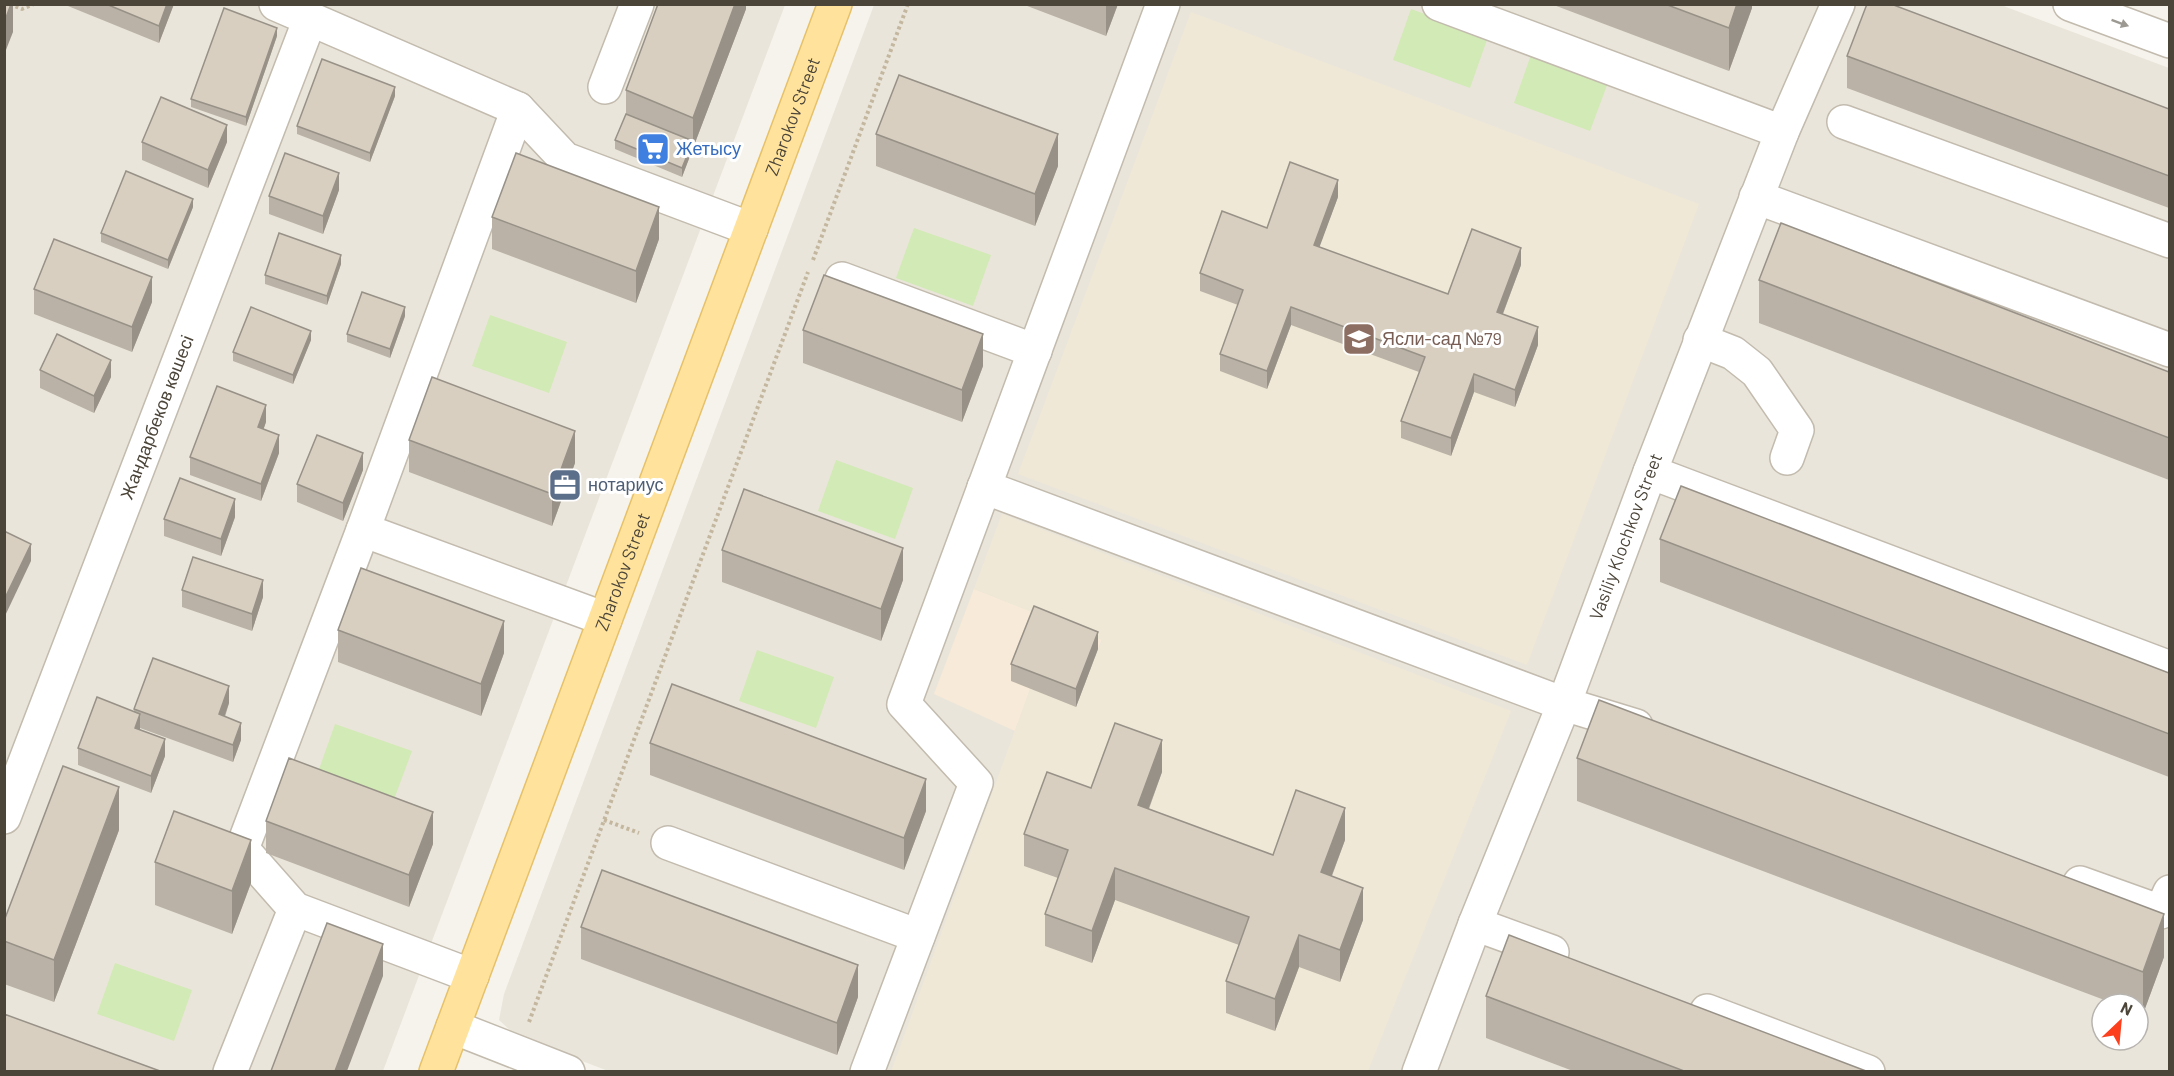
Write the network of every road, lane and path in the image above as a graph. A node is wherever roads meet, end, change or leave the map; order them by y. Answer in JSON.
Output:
{"nodes":[{"id":1,"x":10,"y":4,"type":"edge"},
{"id":2,"x":34,"y":4,"type":"edge"},
{"id":3,"x":276,"y":4,"type":"edge"},
{"id":4,"x":637,"y":4,"type":"edge"},
{"id":5,"x":835,"y":4,"type":"edge"},
{"id":6,"x":908,"y":4,"type":"edge"},
{"id":7,"x":1163,"y":4,"type":"edge"},
{"id":8,"x":1439,"y":4,"type":"edge"},
{"id":9,"x":1839,"y":4,"type":"edge"},
{"id":10,"x":2070,"y":4,"type":"edge"},
{"id":11,"x":310,"y":19,"type":"junction"},
{"id":12,"x":2169,"y":41,"type":"edge"},
{"id":13,"x":605,"y":87,"type":"dead end"},
{"id":14,"x":518,"y":109,"type":"junction"},
{"id":15,"x":1844,"y":122,"type":"dead end"},
{"id":16,"x":1782,"y":132,"type":"junction"},
{"id":17,"x":1756,"y":197,"type":"junction"},
{"id":18,"x":751,"y":229,"type":"junction"},
{"id":19,"x":2169,"y":241,"type":"edge"},
{"id":20,"x":842,"y":279,"type":"edge"},
{"id":21,"x":1700,"y":340,"type":"junction"},
{"id":22,"x":2169,"y":350,"type":"edge"},
{"id":23,"x":1035,"y":351,"type":"junction"},
{"id":24,"x":1787,"y":458,"type":"dead end"},
{"id":25,"x":1650,"y":472,"type":"junction"},
{"id":26,"x":984,"y":486,"type":"junction"},
{"id":27,"x":363,"y":530,"type":"junction"},
{"id":28,"x":605,"y":619,"type":"junction"},
{"id":29,"x":2169,"y":669,"type":"edge"},
{"id":30,"x":1564,"y":704,"type":"junction"},
{"id":31,"x":1669,"y":737,"type":"edge"},
{"id":32,"x":4,"y":817,"type":"edge"},
{"id":33,"x":668,"y":843,"type":"dead end"},
{"id":34,"x":2049,"y":872,"type":"edge"},
{"id":35,"x":2169,"y":892,"type":"edge"},
{"id":36,"x":295,"y":909,"type":"junction"},
{"id":37,"x":1475,"y":924,"type":"junction"},
{"id":38,"x":918,"y":936,"type":"junction"},
{"id":39,"x":1576,"y":962,"type":"edge"},
{"id":40,"x":472,"y":976,"type":"junction"},
{"id":41,"x":1677,"y":1000,"type":"edge"},
{"id":42,"x":453,"y":1027,"type":"junction"},
{"id":43,"x":511,"y":1050,"type":"junction"},
{"id":44,"x":230,"y":1071,"type":"edge"},
{"id":45,"x":436,"y":1071,"type":"edge"},
{"id":46,"x":568,"y":1071,"type":"edge"},
{"id":47,"x":867,"y":1071,"type":"edge"},
{"id":48,"x":1419,"y":1071,"type":"edge"},
{"id":49,"x":1868,"y":1071,"type":"edge"}],
"edges":[{"from":1,"to":2,"type":"path"},
{"from":3,"to":11,"type":"street"},
{"from":4,"to":13,"type":"street"},
{"from":5,"to":18,"type":"main road","name":"Zharokov Street"},
{"from":6,"to":43,"type":"path"},
{"from":7,"to":23,"type":"street"},
{"from":8,"to":16,"type":"street"},
{"from":9,"to":16,"type":"street","name":"Vasiliy Klochkov Street"},
{"from":10,"to":12,"type":"street","one_way":true},
{"from":11,"to":14,"type":"street"},
{"from":11,"to":32,"type":"street","name":"Жандарбеков көшесі"},
{"from":14,"to":18,"type":"street"},
{"from":14,"to":27,"type":"street"},
{"from":15,"to":19,"type":"street"},
{"from":16,"to":17,"type":"street","name":"Vasiliy Klochkov Street"},
{"from":17,"to":21,"type":"street","name":"Vasiliy Klochkov Street"},
{"from":17,"to":22,"type":"street"},
{"from":18,"to":28,"type":"main road","name":"Zharokov Street"},
{"from":20,"to":23,"type":"street"},
{"from":21,"to":24,"type":"street"},
{"from":21,"to":25,"type":"street","name":"Vasiliy Klochkov Street"},
{"from":23,"to":26,"type":"street"},
{"from":25,"to":29,"type":"street"},
{"from":25,"to":30,"type":"street","name":"Vasiliy Klochkov Street"},
{"from":26,"to":30,"type":"street"},
{"from":26,"to":38,"type":"street"},
{"from":27,"to":28,"type":"street"},
{"from":27,"to":36,"type":"street"},
{"from":28,"to":40,"type":"main road","name":"Zharokov Street"},
{"from":30,"to":31,"type":"street"},
{"from":30,"to":37,"type":"street","name":"Vasiliy Klochkov Street"},
{"from":33,"to":38,"type":"street"},
{"from":34,"to":35,"type":"street"},
{"from":36,"to":40,"type":"street"},
{"from":36,"to":44,"type":"street"},
{"from":37,"to":39,"type":"street"},
{"from":37,"to":48,"type":"street","name":"Vasiliy Klochkov Street"},
{"from":38,"to":47,"type":"street"},
{"from":40,"to":42,"type":"main road","name":"Zharokov Street"},
{"from":41,"to":49,"type":"street"},
{"from":42,"to":43,"type":"street"},
{"from":42,"to":45,"type":"main road","name":"Zharokov Street"},
{"from":43,"to":46,"type":"street"}]}
